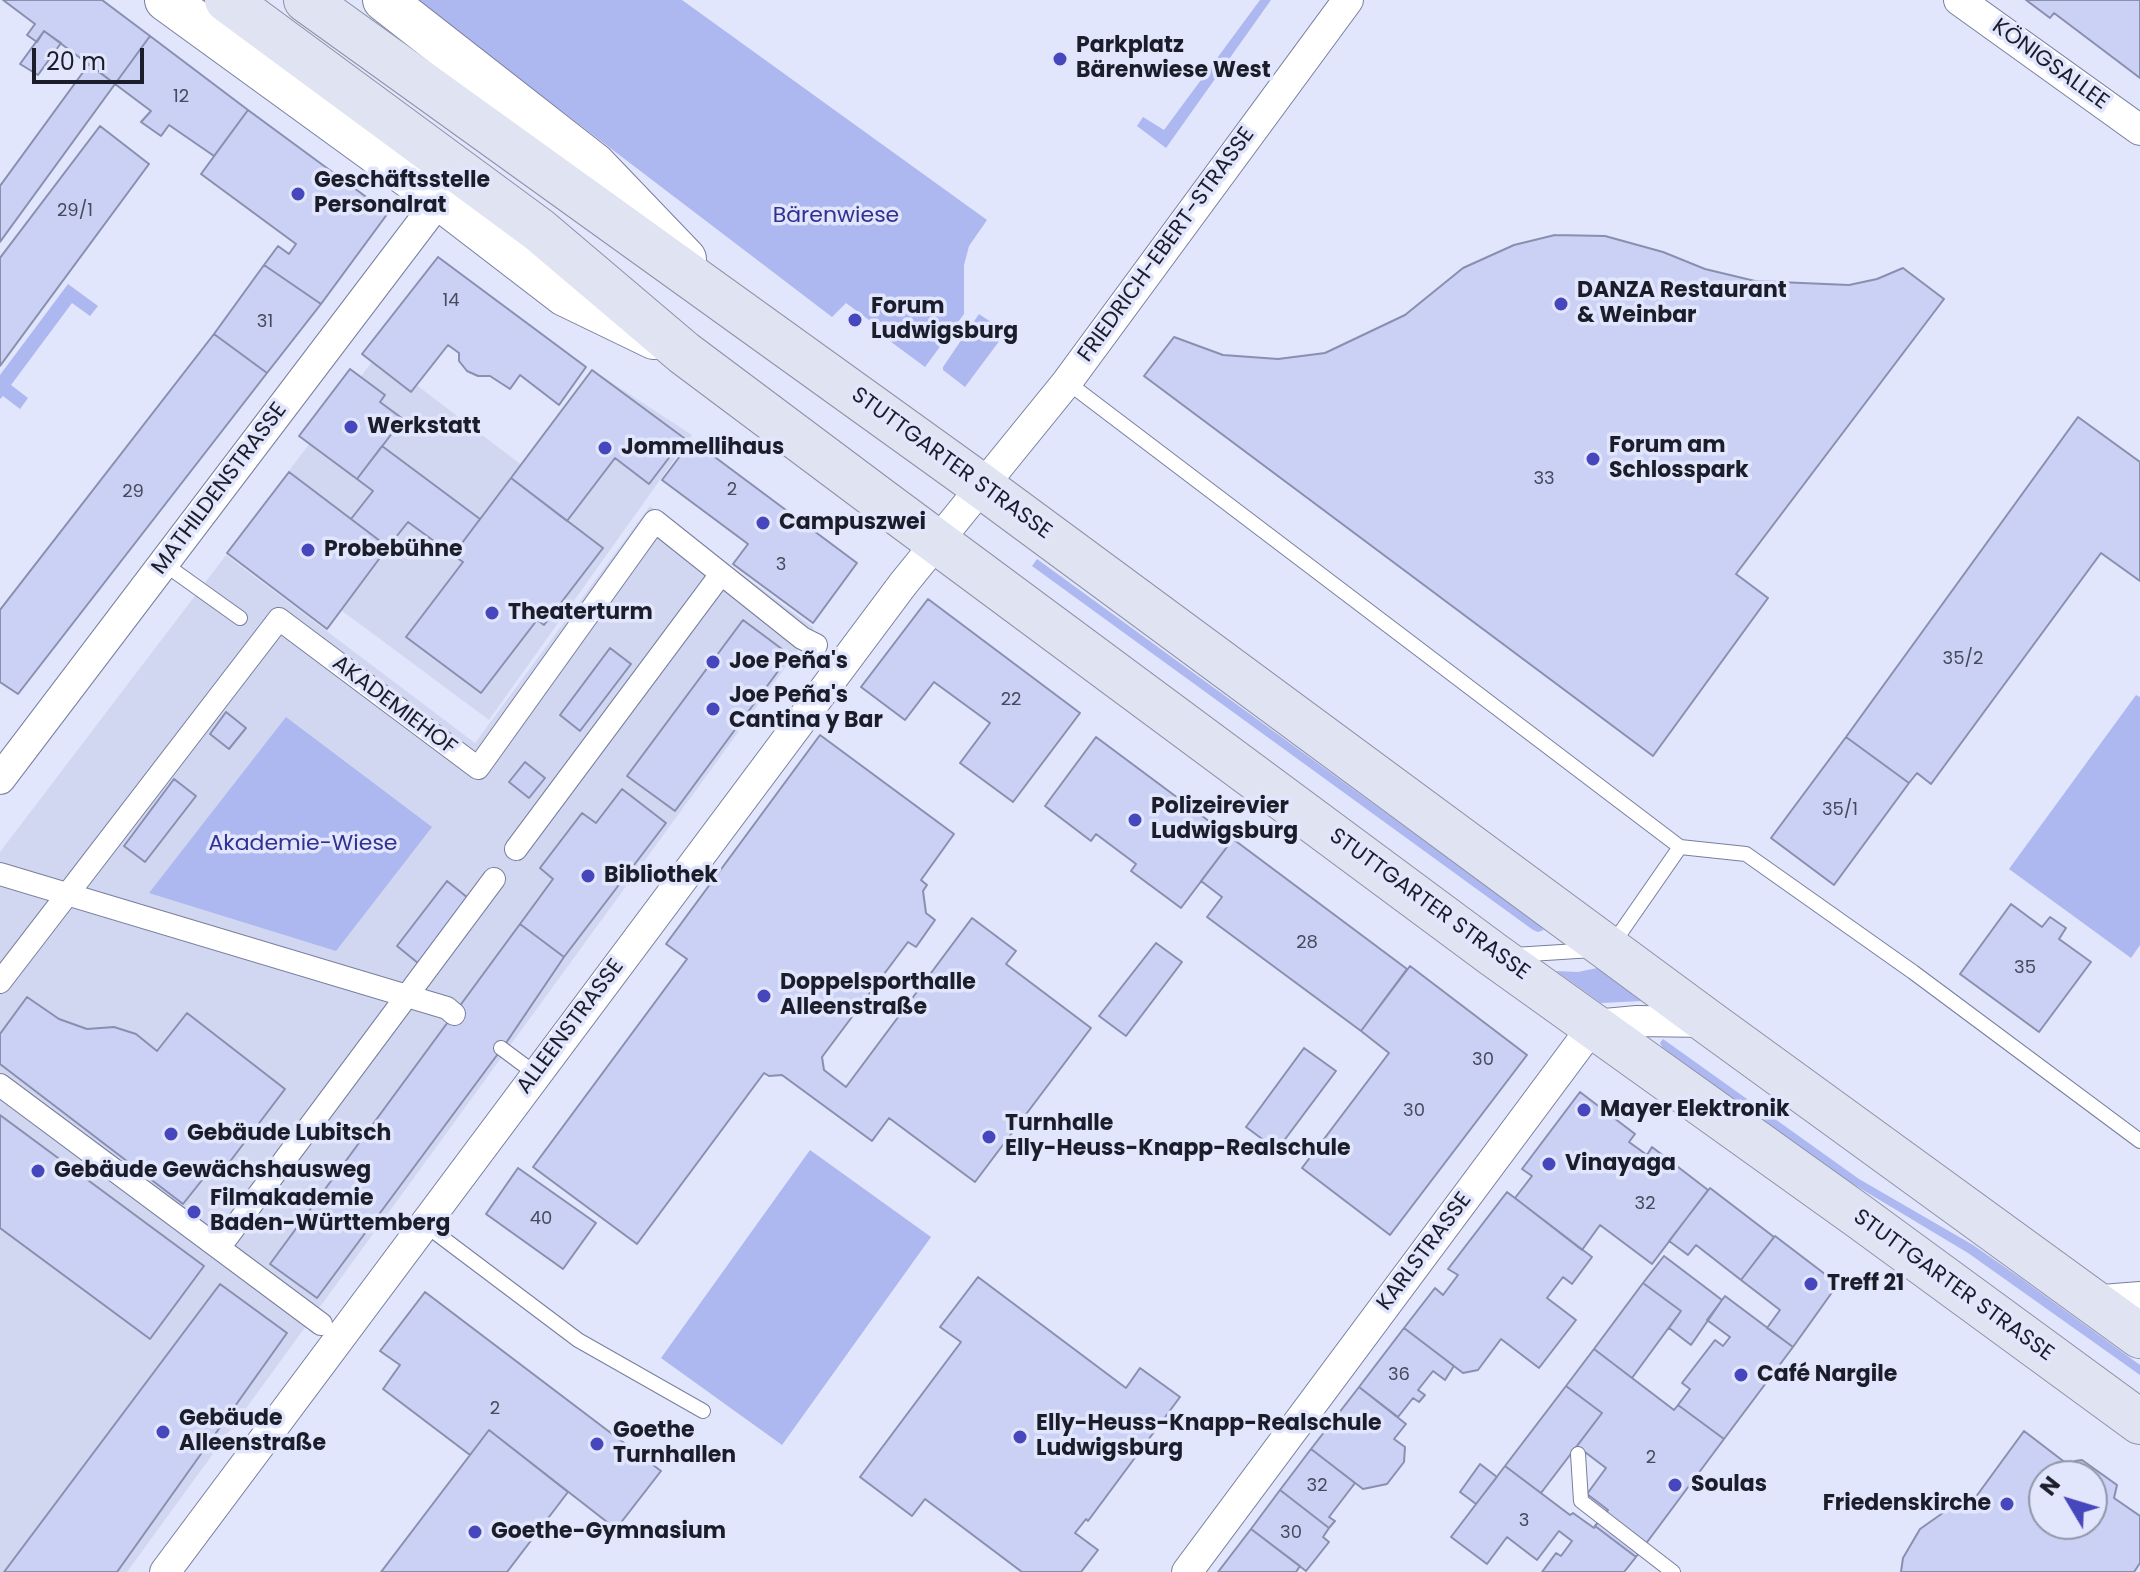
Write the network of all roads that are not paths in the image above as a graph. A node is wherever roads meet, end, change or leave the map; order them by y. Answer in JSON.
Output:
{"nodes":[{"id":1,"x":166,"y":0,"type":"edge"},
{"id":2,"x":227,"y":0,"type":"edge"},
{"id":3,"x":306,"y":0,"type":"edge"},
{"id":4,"x":384,"y":0,"type":"edge"},
{"id":5,"x":1348,"y":0,"type":"edge"},
{"id":6,"x":1959,"y":0,"type":"edge"},
{"id":7,"x":2140,"y":130,"type":"edge"},
{"id":8,"x":440,"y":199,"type":"junction"},
{"id":9,"x":727,"y":303,"type":"junction"},
{"id":10,"x":684,"y":353,"type":"junction"},
{"id":11,"x":1067,"y":382,"type":"junction"},
{"id":12,"x":983,"y":487,"type":"junction"},
{"id":13,"x":936,"y":540,"type":"junction"},
{"id":14,"x":163,"y":563,"type":"junction"},
{"id":15,"x":721,"y":574,"type":"junction"},
{"id":16,"x":240,"y":618,"type":"dead end"},
{"id":17,"x":816,"y":645,"type":"dead end"},
{"id":18,"x":2,"y":773,"type":"edge"},
{"id":19,"x":1680,"y":847,"type":"junction"},
{"id":20,"x":516,"y":849,"type":"dead end"},
{"id":21,"x":0,"y":874,"type":"edge"},
{"id":22,"x":494,"y":879,"type":"dead end"},
{"id":23,"x":65,"y":894,"type":"junction"},
{"id":24,"x":1610,"y":949,"type":"junction"},
{"id":25,"x":1494,"y":955,"type":"junction"},
{"id":26,"x":0,"y":982,"type":"edge"},
{"id":27,"x":405,"y":996,"type":"junction"},
{"id":28,"x":454,"y":1014,"type":"dead end"},
{"id":29,"x":1708,"y":1022,"type":"junction"},
{"id":30,"x":1594,"y":1025,"type":"junction"},
{"id":31,"x":501,"y":1048,"type":"dead end"},
{"id":32,"x":536,"y":1074,"type":"junction"},
{"id":33,"x":0,"y":1085,"type":"edge"},
{"id":34,"x":2140,"y":1141,"type":"edge"},
{"id":35,"x":424,"y":1224,"type":"junction"},
{"id":36,"x":219,"y":1248,"type":"junction"},
{"id":37,"x":2140,"y":1297,"type":"edge"},
{"id":38,"x":2090,"y":1301,"type":"junction"},
{"id":39,"x":321,"y":1324,"type":"dead end"},
{"id":40,"x":2140,"y":1336,"type":"edge"},
{"id":41,"x":703,"y":1411,"type":"dead end"},
{"id":42,"x":2140,"y":1422,"type":"edge"},
{"id":43,"x":1578,"y":1454,"type":"dead end"},
{"id":44,"x":165,"y":1572,"type":"edge"},
{"id":45,"x":1187,"y":1572,"type":"edge"},
{"id":46,"x":1673,"y":1572,"type":"edge"}],
"edges":[{"from":1,"to":8,"type":"main road","name":"STUTTGARTER STRASSE"},
{"from":2,"to":10,"type":"main road","name":"STUTTGARTER STRASSE"},
{"from":3,"to":9,"type":"main road","name":"STUTTGARTER STRASSE"},
{"from":4,"to":9,"type":"main road","name":"STUTTGARTER STRASSE"},
{"from":5,"to":11,"type":"street","name":"FRIEDRICH-EBERT-STRASSE"},
{"from":6,"to":7,"type":"street","name":"KÖNIGSALLEE"},
{"from":8,"to":10,"type":"main road","name":"STUTTGARTER STRASSE"},
{"from":8,"to":14,"type":"street","name":"MATHILDENSTRASSE"},
{"from":9,"to":12,"type":"main road","name":"STUTTGARTER STRASSE"},
{"from":10,"to":13,"type":"main road","name":"STUTTGARTER STRASSE"},
{"from":11,"to":12,"type":"street","name":"FRIEDRICH-EBERT-STRASSE"},
{"from":11,"to":19,"type":"lane"},
{"from":12,"to":13,"type":"street","name":"ALLEENSTRASSE"},
{"from":12,"to":24,"type":"main road","name":"STUTTGARTER STRASSE"},
{"from":13,"to":25,"type":"main road","name":"STUTTGARTER STRASSE"},
{"from":13,"to":32,"type":"street","name":"ALLEENSTRASSE"},
{"from":14,"to":16,"type":"lane"},
{"from":14,"to":18,"type":"street","name":"MATHILDENSTRASSE"},
{"from":15,"to":17,"type":"street","name":"AKADEMIEHOF"},
{"from":15,"to":20,"type":"street"},
{"from":15,"to":23,"type":"street","name":"AKADEMIEHOF"},
{"from":19,"to":24,"type":"lane"},
{"from":19,"to":34,"type":"lane"},
{"from":21,"to":23,"type":"street"},
{"from":22,"to":27,"type":"street"},
{"from":23,"to":26,"type":"street","name":"AKADEMIEHOF"},
{"from":23,"to":27,"type":"street"},
{"from":24,"to":25,"type":"lane"},
{"from":24,"to":29,"type":"main road","name":"STUTTGARTER STRASSE"},
{"from":25,"to":30,"type":"main road","name":"STUTTGARTER STRASSE"},
{"from":27,"to":28,"type":"street"},
{"from":27,"to":36,"type":"street"},
{"from":29,"to":30,"type":"street"},
{"from":29,"to":38,"type":"main road","name":"STUTTGARTER STRASSE"},
{"from":30,"to":42,"type":"main road","name":"STUTTGARTER STRASSE"},
{"from":30,"to":45,"type":"street","name":"KARLSTRASSE"},
{"from":31,"to":32,"type":"lane"},
{"from":32,"to":35,"type":"street","name":"ALLEENSTRASSE"},
{"from":33,"to":36,"type":"street"},
{"from":35,"to":41,"type":"lane"},
{"from":35,"to":44,"type":"street","name":"ALLEENSTRASSE"},
{"from":36,"to":39,"type":"street"},
{"from":37,"to":38,"type":"street"},
{"from":38,"to":40,"type":"main road","name":"STUTTGARTER STRASSE"},
{"from":43,"to":46,"type":"lane"}]}
